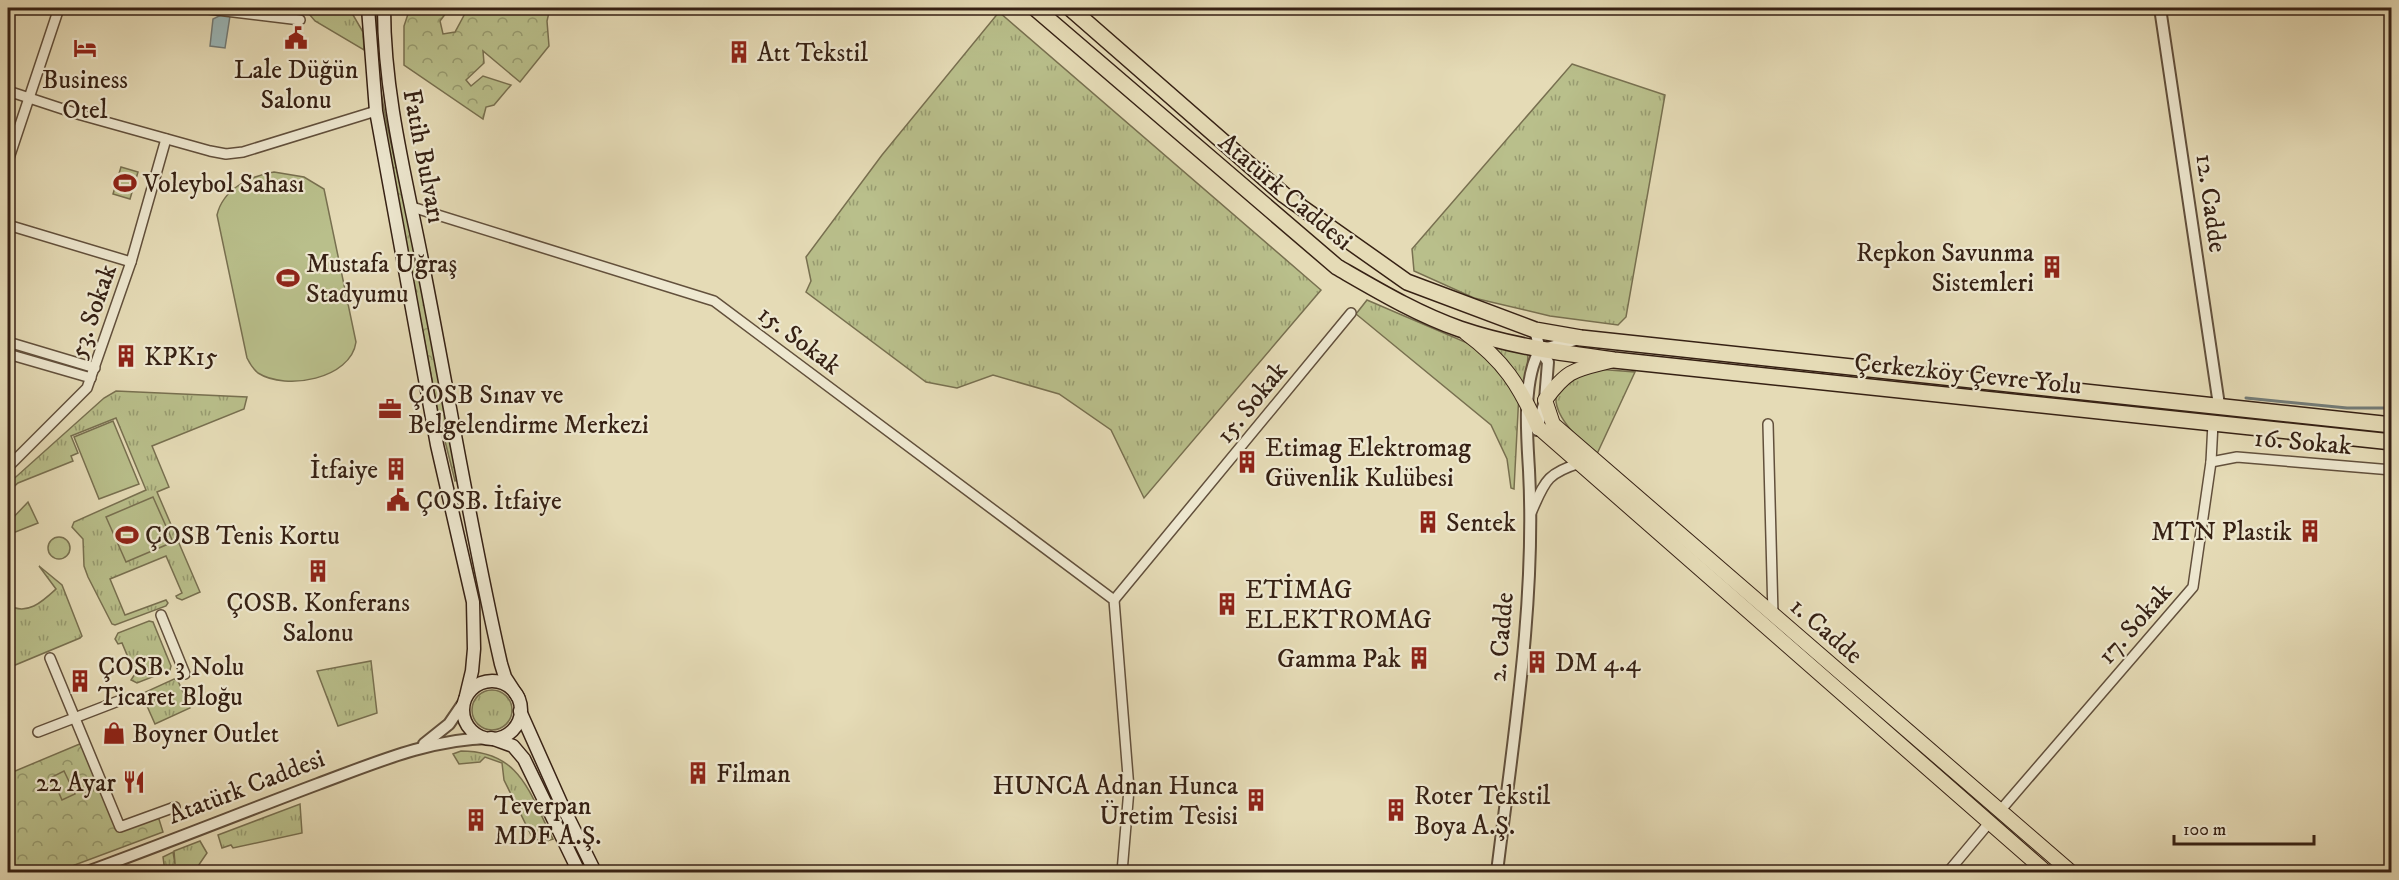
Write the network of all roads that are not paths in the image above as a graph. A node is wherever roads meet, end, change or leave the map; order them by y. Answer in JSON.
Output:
{"nodes":[{"id":1,"x":59,"y":8,"type":"edge"},
{"id":2,"x":200,"y":8,"type":"edge"},
{"id":3,"x":362,"y":8,"type":"edge"},
{"id":4,"x":368,"y":8,"type":"edge"},
{"id":5,"x":384,"y":8,"type":"edge"},
{"id":6,"x":1035,"y":8,"type":"edge"},
{"id":7,"x":1070,"y":8,"type":"edge"},
{"id":8,"x":2160,"y":8,"type":"edge"},
{"id":9,"x":300,"y":20,"type":"dead end"},
{"id":10,"x":368,"y":25,"type":"junction"},
{"id":11,"x":8,"y":92,"type":"edge"},
{"id":12,"x":28,"y":99,"type":"junction"},
{"id":13,"x":376,"y":111,"type":"junction"},
{"id":14,"x":166,"y":139,"type":"junction"},
{"id":15,"x":8,"y":161,"type":"edge"},
{"id":16,"x":412,"y":207,"type":"junction"},
{"id":17,"x":8,"y":225,"type":"edge"},
{"id":18,"x":131,"y":262,"type":"junction"},
{"id":19,"x":1351,"y":313,"type":"dead end"},
{"id":20,"x":1461,"y":329,"type":"junction"},
{"id":21,"x":1535,"y":330,"type":"junction"},
{"id":22,"x":1581,"y":338,"type":"junction"},
{"id":23,"x":8,"y":342,"type":"edge"},
{"id":24,"x":1540,"y":350,"type":"junction"},
{"id":25,"x":8,"y":354,"type":"edge"},
{"id":26,"x":1614,"y":360,"type":"junction"},
{"id":27,"x":95,"y":368,"type":"junction"},
{"id":28,"x":91,"y":378,"type":"junction"},
{"id":29,"x":1545,"y":400,"type":"junction"},
{"id":30,"x":1528,"y":405,"type":"junction"},
{"id":31,"x":2220,"y":405,"type":"junction"},
{"id":32,"x":1553,"y":423,"type":"junction"},
{"id":33,"x":1768,"y":423,"type":"dead end"},
{"id":34,"x":2213,"y":423,"type":"junction"},
{"id":35,"x":2391,"y":425,"type":"edge"},
{"id":36,"x":1539,"y":427,"type":"junction"},
{"id":37,"x":1528,"y":442,"type":"junction"},
{"id":38,"x":2391,"y":442,"type":"edge"},
{"id":39,"x":2211,"y":462,"type":"junction"},
{"id":40,"x":1580,"y":464,"type":"junction"},
{"id":41,"x":8,"y":466,"type":"edge"},
{"id":42,"x":2391,"y":470,"type":"edge"},
{"id":43,"x":1531,"y":513,"type":"junction"},
{"id":44,"x":1114,"y":600,"type":"junction"},
{"id":45,"x":161,"y":615,"type":"dead end"},
{"id":46,"x":1773,"y":615,"type":"junction"},
{"id":47,"x":50,"y":658,"type":"dead end"},
{"id":48,"x":185,"y":674,"type":"dead end"},
{"id":49,"x":518,"y":697,"type":"junction"},
{"id":50,"x":465,"y":699,"type":"junction"},
{"id":51,"x":121,"y":700,"type":"dead end"},
{"id":52,"x":520,"y":711,"type":"junction"},
{"id":53,"x":75,"y":718,"type":"junction"},
{"id":54,"x":38,"y":732,"type":"dead end"},
{"id":55,"x":490,"y":738,"type":"junction"},
{"id":56,"x":422,"y":746,"type":"junction"},
{"id":57,"x":175,"y":807,"type":"dead end"},
{"id":58,"x":1999,"y":812,"type":"junction"},
{"id":59,"x":1989,"y":823,"type":"junction"},
{"id":60,"x":87,"y":873,"type":"edge"},
{"id":61,"x":579,"y":873,"type":"edge"},
{"id":62,"x":595,"y":873,"type":"edge"},
{"id":63,"x":1122,"y":873,"type":"edge"},
{"id":64,"x":1497,"y":873,"type":"edge"},
{"id":65,"x":1948,"y":873,"type":"edge"},
{"id":66,"x":2046,"y":873,"type":"edge"},
{"id":67,"x":2071,"y":873,"type":"edge"}],
"edges":[{"from":1,"to":12,"type":"street"},
{"from":2,"to":9,"type":"street"},
{"from":3,"to":10,"type":"street"},
{"from":4,"to":10,"type":"main road","name":"Fatih Bulvarı"},
{"from":5,"to":16,"type":"main road","name":"Fatih Bulvarı"},
{"from":6,"to":20,"type":"highway","name":"Atatürk Caddesi"},
{"from":7,"to":21,"type":"highway"},
{"from":8,"to":31,"type":"street","name":"12. Cadde"},
{"from":10,"to":13,"type":"main road","name":"Fatih Bulvarı"},
{"from":11,"to":12,"type":"street"},
{"from":12,"to":14,"type":"street"},
{"from":12,"to":15,"type":"street"},
{"from":13,"to":14,"type":"street"},
{"from":13,"to":50,"type":"main road","name":"Fatih Bulvarı"},
{"from":14,"to":18,"type":"street","name":"53. Sokak"},
{"from":16,"to":44,"type":"street","name":"15. Sokak"},
{"from":16,"to":49,"type":"main road","name":"Fatih Bulvarı"},
{"from":17,"to":18,"type":"street"},
{"from":18,"to":27,"type":"street","name":"53. Sokak"},
{"from":19,"to":44,"type":"street","name":"15. Sokak"},
{"from":20,"to":24,"type":"highway","name":"Atatürk Caddesi"},
{"from":20,"to":30,"type":"main road"},
{"from":21,"to":22,"type":"highway"},
{"from":21,"to":24,"type":"street"},
{"from":22,"to":24,"type":"street"},
{"from":22,"to":31,"type":"highway"},
{"from":23,"to":27,"type":"street"},
{"from":24,"to":26,"type":"highway","name":"Çerkezköy Çevre Yolu"},
{"from":24,"to":29,"type":"street"},
{"from":24,"to":30,"type":"street","name":"2. Cadde"},
{"from":25,"to":28,"type":"street"},
{"from":26,"to":29,"type":"main road"},
{"from":26,"to":34,"type":"highway","name":"Çerkezköy Çevre Yolu"},
{"from":27,"to":28,"type":"street","name":"53. Sokak"},
{"from":28,"to":41,"type":"street","name":"53. Sokak"},
{"from":29,"to":32,"type":"main road"},
{"from":29,"to":36,"type":"street"},
{"from":30,"to":36,"type":"main road"},
{"from":30,"to":37,"type":"street","name":"2. Cadde"},
{"from":31,"to":35,"type":"highway"},
{"from":32,"to":36,"type":"street"},
{"from":32,"to":46,"type":"main road","name":"1. Cadde"},
{"from":33,"to":46,"type":"street"},
{"from":34,"to":38,"type":"highway","name":"Çerkezköy Çevre Yolu"},
{"from":34,"to":39,"type":"street","name":"17. Sokak"},
{"from":36,"to":37,"type":"street"},
{"from":36,"to":40,"type":"main road","name":"1. Cadde"},
{"from":37,"to":43,"type":"street","name":"2. Cadde"},
{"from":39,"to":42,"type":"street","name":"16. Sokak"},
{"from":39,"to":58,"type":"street","name":"17. Sokak"},
{"from":40,"to":43,"type":"street"},
{"from":40,"to":59,"type":"main road","name":"1. Cadde"},
{"from":43,"to":64,"type":"street","name":"2. Cadde"},
{"from":44,"to":63,"type":"street"},
{"from":45,"to":48,"type":"street"},
{"from":46,"to":58,"type":"main road","name":"1. Cadde"},
{"from":47,"to":53,"type":"street"},
{"from":49,"to":50,"type":"main road"},
{"from":49,"to":52,"type":"main road"},
{"from":50,"to":55,"type":"main road"},
{"from":50,"to":56,"type":"street"},
{"from":51,"to":53,"type":"street"},
{"from":52,"to":55,"type":"main road"},
{"from":52,"to":62,"type":"main road"},
{"from":53,"to":54,"type":"street"},
{"from":53,"to":57,"type":"street"},
{"from":55,"to":56,"type":"street"},
{"from":55,"to":61,"type":"main road"},
{"from":56,"to":60,"type":"street","name":"Atatürk Caddesi"},
{"from":58,"to":67,"type":"main road","name":"1. Cadde"},
{"from":59,"to":65,"type":"street"},
{"from":59,"to":66,"type":"main road","name":"1. Cadde"}]}
